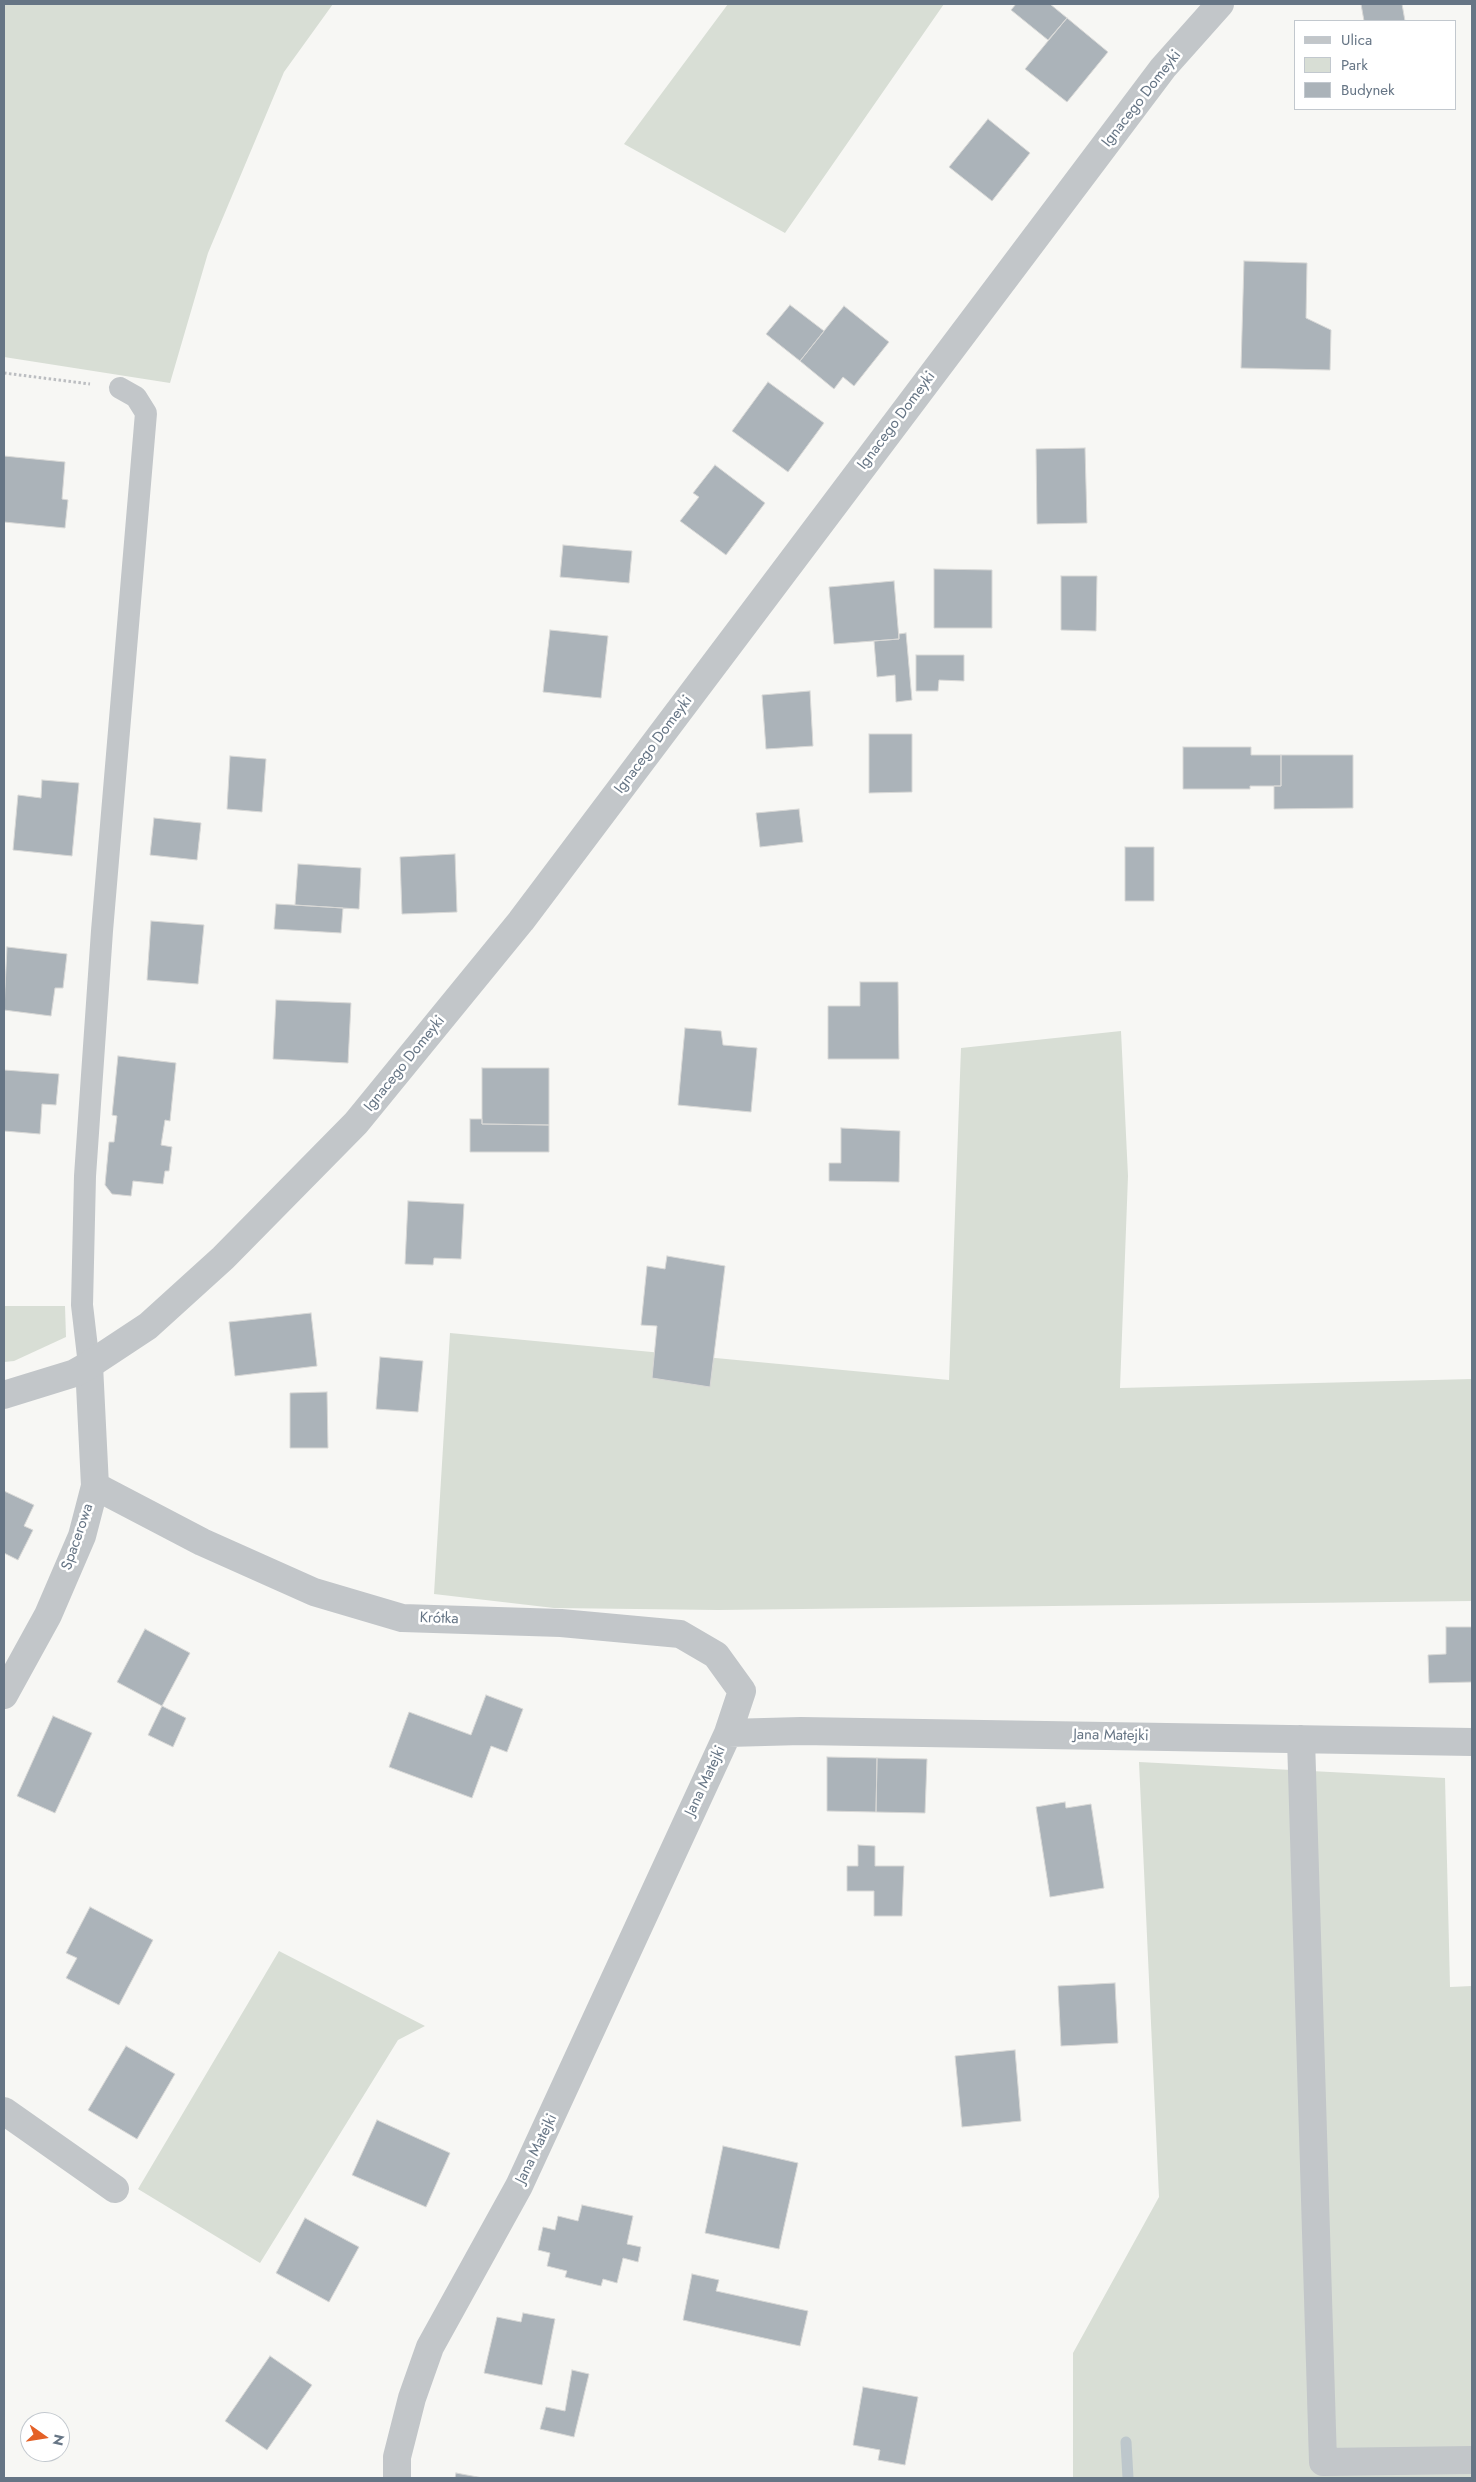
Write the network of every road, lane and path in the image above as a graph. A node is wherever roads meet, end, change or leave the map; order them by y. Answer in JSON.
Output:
{"nodes":[{"id":1,"x":1220,"y":4,"type":"edge"},
{"id":2,"x":4,"y":373,"type":"edge"},
{"id":3,"x":120,"y":388,"type":"joint"},
{"id":4,"x":89,"y":1366,"type":"junction"},
{"id":5,"x":4,"y":1394,"type":"edge"},
{"id":6,"x":95,"y":1486,"type":"junction"},
{"id":7,"x":4,"y":1695,"type":"edge"},
{"id":8,"x":728,"y":1733,"type":"junction"},
{"id":9,"x":1301,"y":1739,"type":"junction"},
{"id":10,"x":1472,"y":1742,"type":"edge"},
{"id":11,"x":4,"y":2110,"type":"edge"},
{"id":12,"x":114,"y":2189,"type":"dead end"},
{"id":13,"x":1472,"y":2460,"type":"edge"},
{"id":14,"x":397,"y":2478,"type":"edge"}],
"edges":[{"from":1,"to":4,"type":"street","name":"Ignacego Domeyki"},
{"from":2,"to":3,"type":"path"},
{"from":3,"to":4,"type":"lane"},
{"from":4,"to":5,"type":"street","name":"Ignacego Domeyki"},
{"from":4,"to":6,"type":"street","name":"Spacerowa"},
{"from":6,"to":7,"type":"street","name":"Spacerowa"},
{"from":6,"to":8,"type":"street","name":"Krótka"},
{"from":8,"to":9,"type":"street","name":"Jana Matejki"},
{"from":8,"to":14,"type":"street","name":"Jana Matejki"},
{"from":9,"to":10,"type":"street","name":"Jana Matejki"},
{"from":9,"to":13,"type":"street"},
{"from":11,"to":12,"type":"street"}]}
